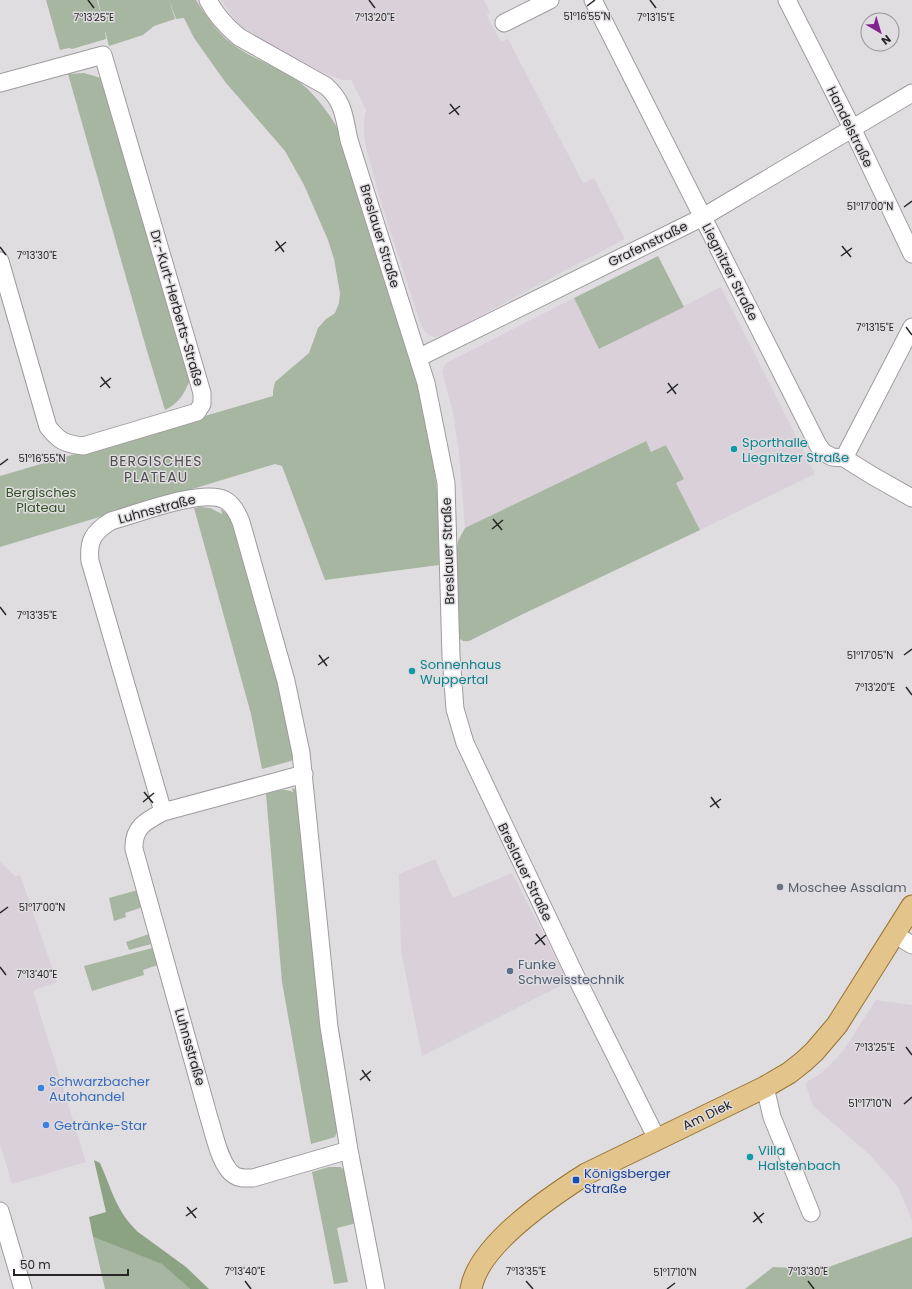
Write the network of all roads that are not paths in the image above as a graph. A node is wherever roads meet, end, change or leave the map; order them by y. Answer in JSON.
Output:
{"nodes":[{"id":1,"x":208,"y":0,"type":"edge"},
{"id":2,"x":550,"y":0,"type":"edge"},
{"id":3,"x":593,"y":0,"type":"edge"},
{"id":4,"x":787,"y":0,"type":"edge"},
{"id":5,"x":504,"y":23,"type":"dead end"},
{"id":6,"x":0,"y":83,"type":"edge"},
{"id":7,"x":912,"y":93,"type":"edge"},
{"id":8,"x":852,"y":128,"type":"junction"},
{"id":9,"x":703,"y":217,"type":"junction"},
{"id":10,"x":912,"y":254,"type":"edge"},
{"id":11,"x":0,"y":261,"type":"edge"},
{"id":12,"x":912,"y":327,"type":"edge"},
{"id":13,"x":418,"y":358,"type":"junction"},
{"id":14,"x":844,"y":458,"type":"junction"},
{"id":15,"x":912,"y":498,"type":"edge"},
{"id":16,"x":304,"y":774,"type":"junction"},
{"id":17,"x":163,"y":812,"type":"junction"},
{"id":18,"x":912,"y":906,"type":"edge"},
{"id":19,"x":894,"y":934,"type":"junction"},
{"id":20,"x":912,"y":945,"type":"edge"},
{"id":21,"x":765,"y":1087,"type":"junction"},
{"id":22,"x":657,"y":1139,"type":"junction"},
{"id":23,"x":350,"y":1150,"type":"junction"},
{"id":24,"x":0,"y":1211,"type":"edge"},
{"id":25,"x":811,"y":1213,"type":"dead end"},
{"id":26,"x":23,"y":1289,"type":"edge"},
{"id":27,"x":376,"y":1289,"type":"edge"},
{"id":28,"x":471,"y":1289,"type":"edge"}],
"edges":[{"from":1,"to":13,"type":"street","name":"Breslauer Straße"},
{"from":2,"to":5,"type":"street"},
{"from":3,"to":9,"type":"street","name":"Liegnitzer Straße"},
{"from":4,"to":8,"type":"street","name":"Handelstraße"},
{"from":6,"to":11,"type":"street","name":"Dr.-Kurt-Herberts-Straße"},
{"from":7,"to":8,"type":"street","name":"Grafenstraße"},
{"from":8,"to":9,"type":"street","name":"Grafenstraße"},
{"from":8,"to":10,"type":"street","name":"Handelstraße"},
{"from":9,"to":13,"type":"street","name":"Grafenstraße"},
{"from":9,"to":14,"type":"street","name":"Liegnitzer Straße"},
{"from":12,"to":14,"type":"street"},
{"from":13,"to":22,"type":"street","name":"Breslauer Straße"},
{"from":14,"to":15,"type":"street","name":"Liegnitzer Straße"},
{"from":16,"to":17,"type":"street","name":"Luhnsstraße"},
{"from":16,"to":17,"type":"street","name":"Luhnsstraße"},
{"from":16,"to":23,"type":"street","name":"Luhnsstraße"},
{"from":17,"to":23,"type":"street","name":"Luhnsstraße"},
{"from":18,"to":19,"type":"main road","name":"Am Diek"},
{"from":19,"to":20,"type":"street"},
{"from":19,"to":21,"type":"main road","name":"Am Diek"},
{"from":21,"to":22,"type":"main road","name":"Am Diek"},
{"from":21,"to":25,"type":"street"},
{"from":22,"to":28,"type":"main road","name":"Am Diek"},
{"from":23,"to":27,"type":"street","name":"Luhnsstraße"},
{"from":24,"to":26,"type":"street"}]}
